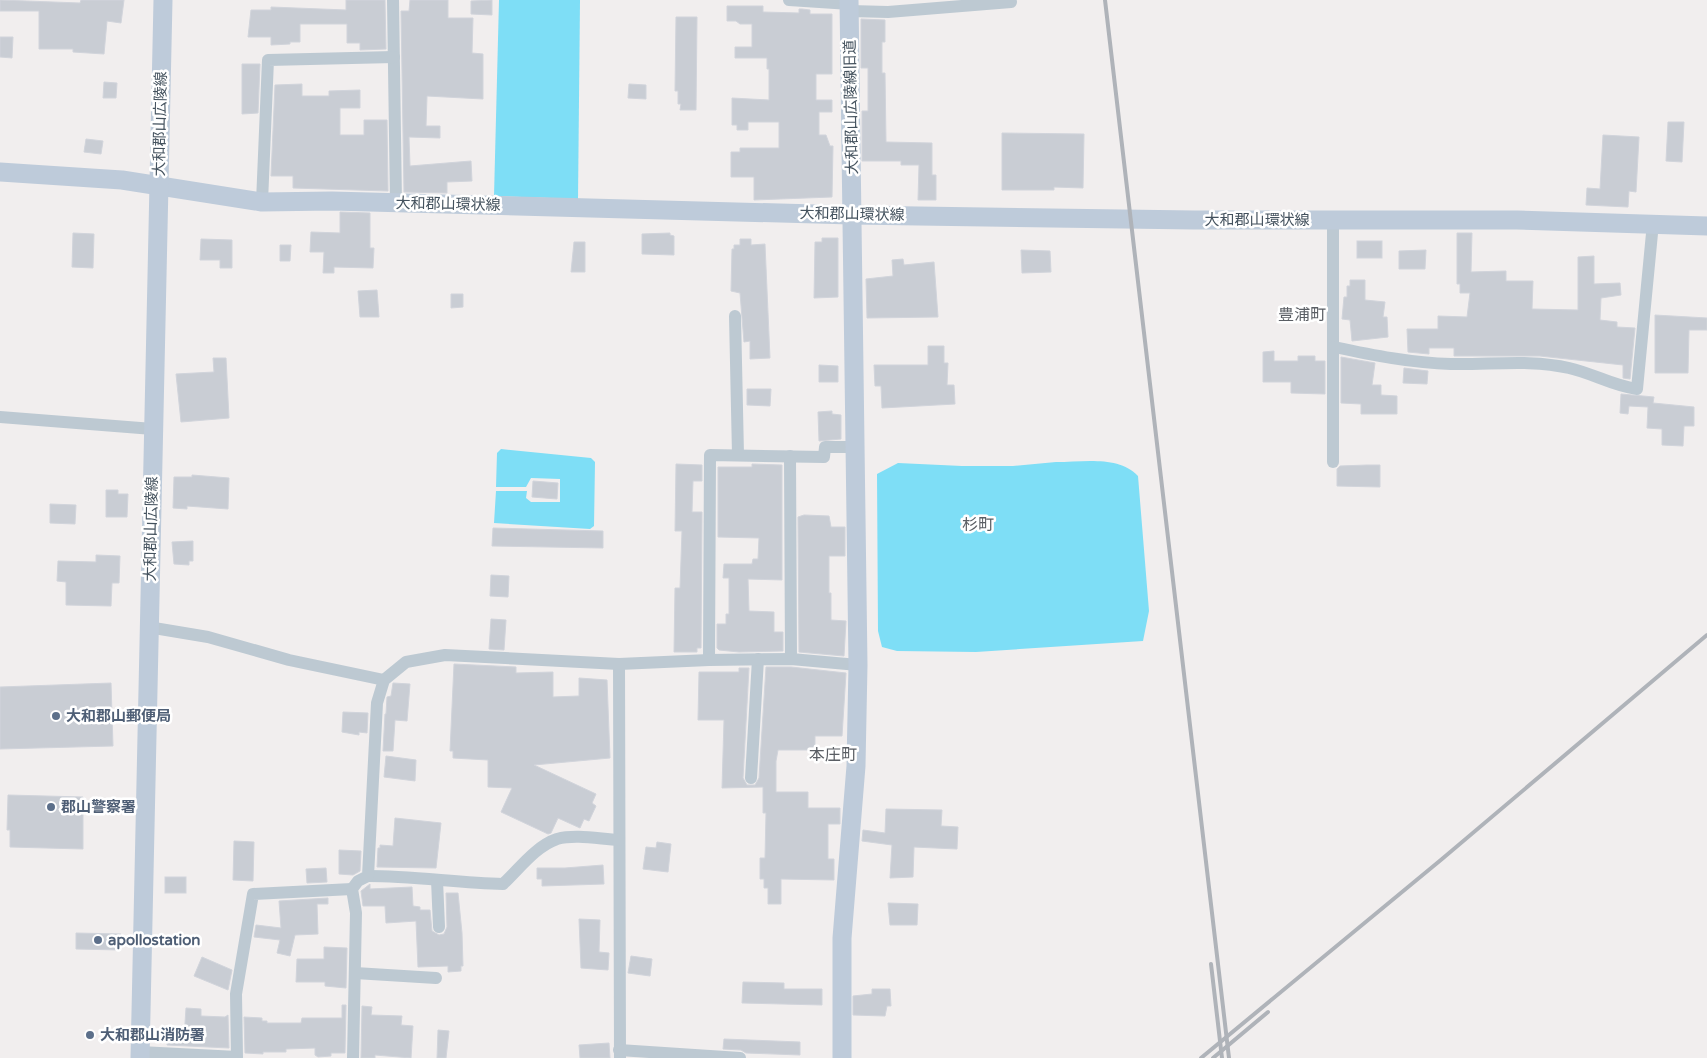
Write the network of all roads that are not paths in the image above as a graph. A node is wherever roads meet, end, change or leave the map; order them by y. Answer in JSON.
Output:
{"nodes":[{"id":1,"x":163,"y":0,"type":"edge"},
{"id":2,"x":393,"y":0,"type":"edge"},
{"id":3,"x":789,"y":0,"type":"edge"},
{"id":4,"x":1010,"y":2,"type":"dead end"},
{"id":5,"x":850,"y":5,"type":"edge"},
{"id":6,"x":394,"y":57,"type":"junction"},
{"id":7,"x":0,"y":172,"type":"edge"},
{"id":8,"x":159,"y":187,"type":"junction"},
{"id":9,"x":262,"y":202,"type":"junction"},
{"id":10,"x":396,"y":203,"type":"junction"},
{"id":11,"x":852,"y":215,"type":"junction"},
{"id":12,"x":1333,"y":219,"type":"junction"},
{"id":13,"x":1653,"y":223,"type":"junction"},
{"id":14,"x":1707,"y":226,"type":"edge"},
{"id":15,"x":735,"y":316,"type":"dead end"},
{"id":16,"x":1334,"y":347,"type":"junction"},
{"id":17,"x":0,"y":417,"type":"edge"},
{"id":18,"x":153,"y":429,"type":"junction"},
{"id":19,"x":855,"y":448,"type":"junction"},
{"id":20,"x":738,"y":455,"type":"junction"},
{"id":21,"x":790,"y":456,"type":"junction"},
{"id":22,"x":1333,"y":462,"type":"dead end"},
{"id":23,"x":148,"y":627,"type":"junction"},
{"id":24,"x":791,"y":659,"type":"junction"},
{"id":25,"x":709,"y":660,"type":"junction"},
{"id":26,"x":758,"y":660,"type":"junction"},
{"id":27,"x":618,"y":664,"type":"junction"},
{"id":28,"x":858,"y":665,"type":"junction"},
{"id":29,"x":384,"y":680,"type":"junction"},
{"id":30,"x":751,"y":778,"type":"dead end"},
{"id":31,"x":619,"y":840,"type":"junction"},
{"id":32,"x":368,"y":876,"type":"junction"},
{"id":33,"x":437,"y":880,"type":"junction"},
{"id":34,"x":352,"y":889,"type":"junction"},
{"id":35,"x":439,"y":927,"type":"dead end"},
{"id":36,"x":355,"y":973,"type":"junction"},
{"id":37,"x":436,"y":978,"type":"dead end"},
{"id":38,"x":620,"y":1054,"type":"edge"},
{"id":39,"x":140,"y":1055,"type":"edge"},
{"id":40,"x":240,"y":1058,"type":"edge"},
{"id":41,"x":353,"y":1058,"type":"edge"},
{"id":42,"x":740,"y":1058,"type":"edge"},
{"id":43,"x":842,"y":1058,"type":"edge"}],
"edges":[{"from":1,"to":8,"type":"main road","name":"大和郡山広陵線"},
{"from":2,"to":6,"type":"street"},
{"from":3,"to":5,"type":"street"},
{"from":4,"to":5,"type":"street"},
{"from":5,"to":11,"type":"main road","name":"大和郡山広陵線旧道"},
{"from":6,"to":9,"type":"street"},
{"from":6,"to":10,"type":"street"},
{"from":7,"to":8,"type":"main road","name":"大和郡山環状線"},
{"from":8,"to":9,"type":"main road","name":"大和郡山環状線"},
{"from":8,"to":18,"type":"main road","name":"大和郡山広陵線"},
{"from":9,"to":10,"type":"main road","name":"大和郡山環状線"},
{"from":10,"to":11,"type":"main road","name":"大和郡山環状線"},
{"from":11,"to":12,"type":"main road","name":"大和郡山環状線"},
{"from":11,"to":19,"type":"main road","name":"大和郡山広陵線旧道"},
{"from":12,"to":13,"type":"main road","name":"大和郡山環状線"},
{"from":12,"to":16,"type":"street"},
{"from":13,"to":14,"type":"main road","name":"大和郡山環状線"},
{"from":13,"to":16,"type":"street"},
{"from":15,"to":20,"type":"street"},
{"from":16,"to":22,"type":"street"},
{"from":17,"to":18,"type":"street"},
{"from":18,"to":23,"type":"main road","name":"大和郡山広陵線"},
{"from":19,"to":21,"type":"street"},
{"from":19,"to":28,"type":"main road","name":"大和郡山広陵線旧道"},
{"from":20,"to":21,"type":"street"},
{"from":20,"to":25,"type":"street"},
{"from":21,"to":24,"type":"street"},
{"from":23,"to":29,"type":"street"},
{"from":23,"to":39,"type":"main road","name":"大和郡山広陵線"},
{"from":24,"to":26,"type":"street"},
{"from":24,"to":28,"type":"street"},
{"from":25,"to":26,"type":"street"},
{"from":25,"to":27,"type":"street"},
{"from":26,"to":30,"type":"street"},
{"from":27,"to":29,"type":"street"},
{"from":27,"to":31,"type":"street"},
{"from":28,"to":43,"type":"main road","name":"大和郡山広陵線旧道"},
{"from":29,"to":32,"type":"street"},
{"from":31,"to":33,"type":"street"},
{"from":31,"to":38,"type":"street"},
{"from":32,"to":33,"type":"street"},
{"from":32,"to":34,"type":"street"},
{"from":33,"to":35,"type":"street"},
{"from":34,"to":36,"type":"street"},
{"from":34,"to":40,"type":"street"},
{"from":36,"to":37,"type":"street"},
{"from":36,"to":41,"type":"street"},
{"from":38,"to":42,"type":"street"},
{"from":39,"to":40,"type":"street"}]}
